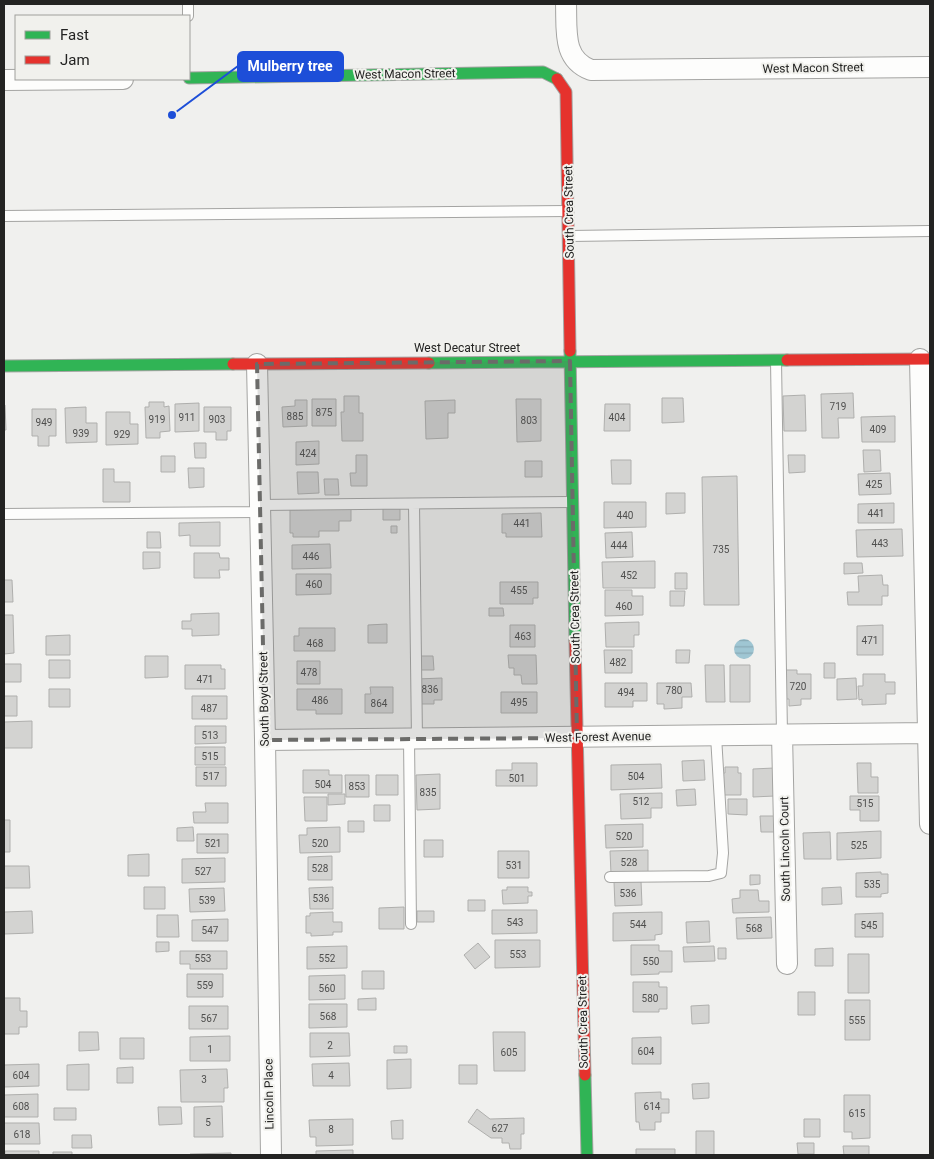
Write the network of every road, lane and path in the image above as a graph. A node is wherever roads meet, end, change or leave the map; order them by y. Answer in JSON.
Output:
{"nodes":[{"id":1,"x":566,"y":4,"type":"edge"},
{"id":2,"x":930,"y":67,"type":"edge"},
{"id":3,"x":190,"y":78,"type":"edge"},
{"id":4,"x":560,"y":80,"type":"joint"},
{"id":5,"x":569,"y":211,"type":"junction"},
{"id":6,"x":4,"y":216,"type":"edge"},
{"id":7,"x":930,"y":231,"type":"edge"},
{"id":8,"x":569,"y":236,"type":"junction"},
{"id":9,"x":925,"y":359,"type":"edge"},
{"id":10,"x":776,"y":360,"type":"junction"},
{"id":11,"x":570,"y":361,"type":"junction"},
{"id":12,"x":257,"y":364,"type":"junction"},
{"id":13,"x":4,"y":366,"type":"edge"},
{"id":14,"x":927,"y":498,"type":"edge"},
{"id":15,"x":574,"y":502,"type":"junction"},
{"id":16,"x":414,"y":504,"type":"junction"},
{"id":17,"x":259,"y":508,"type":"junction"},
{"id":18,"x":4,"y":514,"type":"edge"},
{"id":19,"x":930,"y":733,"type":"edge"},
{"id":20,"x":782,"y":734,"type":"junction"},
{"id":21,"x":716,"y":736,"type":"junction"},
{"id":22,"x":577,"y":738,"type":"junction"},
{"id":23,"x":413,"y":739,"type":"junction"},
{"id":24,"x":265,"y":740,"type":"junction"},
{"id":25,"x":930,"y":824,"type":"edge"},
{"id":26,"x":610,"y":877,"type":"dead end"},
{"id":27,"x":411,"y":924,"type":"dead end"},
{"id":28,"x":787,"y":964,"type":"dead end"},
{"id":29,"x":268,"y":1033,"type":"joint"},
{"id":30,"x":271,"y":1155,"type":"edge"},
{"id":31,"x":586,"y":1155,"type":"edge"}],
"edges":[{"from":1,"to":2,"type":"street","name":"West Macon Street"},
{"from":3,"to":4,"type":"street","name":"West Macon Street"},
{"from":4,"to":5,"type":"street","name":"South Crea Street"},
{"from":5,"to":6,"type":"lane"},
{"from":5,"to":8,"type":"street","name":"South Crea Street"},
{"from":7,"to":8,"type":"lane"},
{"from":8,"to":11,"type":"street","name":"South Crea Street"},
{"from":9,"to":10,"type":"street","name":"West Decatur Street"},
{"from":9,"to":14,"type":"street"},
{"from":10,"to":11,"type":"street","name":"West Decatur Street"},
{"from":10,"to":20,"type":"lane"},
{"from":11,"to":12,"type":"street","name":"West Decatur Street"},
{"from":11,"to":15,"type":"street","name":"South Crea Street"},
{"from":12,"to":13,"type":"street","name":"West Decatur Street"},
{"from":12,"to":17,"type":"street","name":"South Boyd Street"},
{"from":14,"to":19,"type":"street"},
{"from":15,"to":16,"type":"lane"},
{"from":15,"to":22,"type":"street","name":"South Crea Street"},
{"from":16,"to":17,"type":"lane"},
{"from":16,"to":23,"type":"lane"},
{"from":17,"to":18,"type":"lane"},
{"from":17,"to":24,"type":"street","name":"South Boyd Street"},
{"from":19,"to":20,"type":"street","name":"West Forest Avenue"},
{"from":19,"to":25,"type":"street"},
{"from":20,"to":21,"type":"street","name":"West Forest Avenue"},
{"from":20,"to":28,"type":"street","name":"South Lincoln Court"},
{"from":21,"to":22,"type":"street","name":"West Forest Avenue"},
{"from":21,"to":26,"type":"lane"},
{"from":22,"to":23,"type":"street","name":"West Forest Avenue"},
{"from":22,"to":31,"type":"street","name":"South Crea Street"},
{"from":23,"to":24,"type":"street","name":"West Forest Avenue"},
{"from":23,"to":27,"type":"lane"},
{"from":24,"to":29,"type":"street","name":"South Boyd Street"},
{"from":29,"to":30,"type":"street","name":"Lincoln Place"}]}
